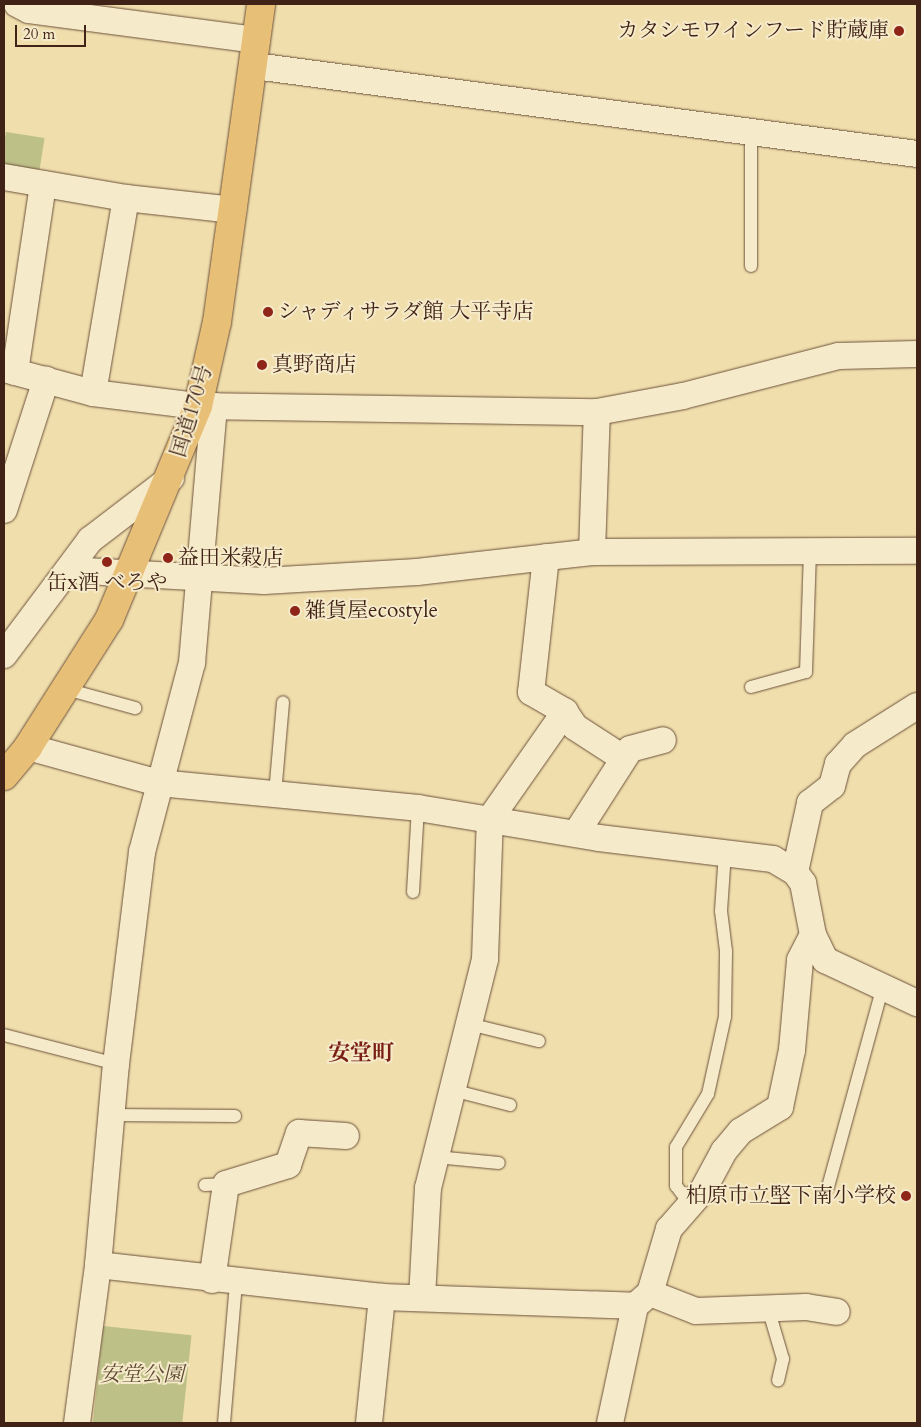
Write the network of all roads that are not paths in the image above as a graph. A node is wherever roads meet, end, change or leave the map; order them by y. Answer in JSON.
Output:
{"nodes":[{"id":1,"x":17,"y":4,"type":"edge"},
{"id":2,"x":261,"y":4,"type":"edge"},
{"id":3,"x":256,"y":53,"type":"junction"},
{"id":4,"x":751,"y":133,"type":"junction"},
{"id":5,"x":917,"y":154,"type":"edge"},
{"id":6,"x":4,"y":177,"type":"edge"},
{"id":7,"x":43,"y":184,"type":"junction"},
{"id":8,"x":126,"y":198,"type":"junction"},
{"id":9,"x":234,"y":210,"type":"junction"},
{"id":10,"x":751,"y":266,"type":"dead end"},
{"id":11,"x":917,"y":354,"type":"edge"},
{"id":12,"x":9,"y":371,"type":"edge"},
{"id":13,"x":46,"y":380,"type":"junction"},
{"id":14,"x":93,"y":393,"type":"junction"},
{"id":15,"x":206,"y":406,"type":"junction"},
{"id":16,"x":597,"y":412,"type":"junction"},
{"id":17,"x":171,"y":478,"type":"junction"},
{"id":18,"x":4,"y":510,"type":"edge"},
{"id":19,"x":917,"y":551,"type":"edge"},
{"id":20,"x":592,"y":552,"type":"junction"},
{"id":21,"x":810,"y":552,"type":"junction"},
{"id":22,"x":546,"y":557,"type":"junction"},
{"id":23,"x":68,"y":570,"type":"junction"},
{"id":24,"x":130,"y":575,"type":"junction"},
{"id":25,"x":202,"y":580,"type":"junction"},
{"id":26,"x":4,"y":655,"type":"edge"},
{"id":27,"x":751,"y":688,"type":"dead end"},
{"id":28,"x":66,"y":689,"type":"junction"},
{"id":29,"x":283,"y":702,"type":"dead end"},
{"id":30,"x":917,"y":706,"type":"edge"},
{"id":31,"x":135,"y":708,"type":"dead end"},
{"id":32,"x":565,"y":712,"type":"junction"},
{"id":33,"x":662,"y":740,"type":"dead end"},
{"id":34,"x":28,"y":747,"type":"junction"},
{"id":35,"x":623,"y":758,"type":"junction"},
{"id":36,"x":4,"y":776,"type":"edge"},
{"id":37,"x":159,"y":784,"type":"junction"},
{"id":38,"x":275,"y":794,"type":"junction"},
{"id":39,"x":418,"y":808,"type":"junction"},
{"id":40,"x":490,"y":819,"type":"junction"},
{"id":41,"x":577,"y":832,"type":"junction"},
{"id":42,"x":725,"y":852,"type":"junction"},
{"id":43,"x":795,"y":872,"type":"junction"},
{"id":44,"x":413,"y":892,"type":"dead end"},
{"id":45,"x":813,"y":935,"type":"junction"},
{"id":46,"x":882,"y":989,"type":"junction"},
{"id":47,"x":917,"y":1003,"type":"edge"},
{"id":48,"x":469,"y":1024,"type":"junction"},
{"id":49,"x":4,"y":1035,"type":"edge"},
{"id":50,"x":539,"y":1041,"type":"dead end"},
{"id":51,"x":116,"y":1064,"type":"junction"},
{"id":52,"x":452,"y":1090,"type":"junction"},
{"id":53,"x":510,"y":1105,"type":"dead end"},
{"id":54,"x":112,"y":1115,"type":"junction"},
{"id":55,"x":235,"y":1116,"type":"dead end"},
{"id":56,"x":346,"y":1136,"type":"dead end"},
{"id":57,"x":436,"y":1157,"type":"junction"},
{"id":58,"x":499,"y":1163,"type":"dead end"},
{"id":59,"x":828,"y":1187,"type":"dead end"},
{"id":60,"x":689,"y":1204,"type":"junction"},
{"id":61,"x":98,"y":1265,"type":"junction"},
{"id":62,"x":224,"y":1281,"type":"junction"},
{"id":63,"x":382,"y":1297,"type":"junction"},
{"id":64,"x":422,"y":1298,"type":"junction"},
{"id":65,"x":643,"y":1300,"type":"junction"},
{"id":66,"x":768,"y":1308,"type":"junction"},
{"id":67,"x":838,"y":1312,"type":"dead end"},
{"id":68,"x":778,"y":1380,"type":"dead end"},
{"id":69,"x":77,"y":1423,"type":"edge"},
{"id":70,"x":224,"y":1423,"type":"edge"},
{"id":71,"x":370,"y":1423,"type":"edge"},
{"id":72,"x":610,"y":1423,"type":"edge"}],
"edges":[{"from":1,"to":3,"type":"street"},
{"from":2,"to":3,"type":"highway","name":"国道170号"},
{"from":3,"to":4,"type":"street"},
{"from":3,"to":9,"type":"highway","name":"国道170号"},
{"from":4,"to":5,"type":"street"},
{"from":4,"to":10,"type":"lane"},
{"from":6,"to":7,"type":"street"},
{"from":7,"to":8,"type":"street"},
{"from":7,"to":12,"type":"street"},
{"from":8,"to":9,"type":"street"},
{"from":8,"to":14,"type":"street"},
{"from":9,"to":15,"type":"highway","name":"国道170号"},
{"from":11,"to":16,"type":"street"},
{"from":12,"to":13,"type":"street"},
{"from":13,"to":14,"type":"street"},
{"from":13,"to":18,"type":"street"},
{"from":14,"to":15,"type":"street"},
{"from":15,"to":16,"type":"street"},
{"from":15,"to":17,"type":"highway","name":"国道170号"},
{"from":15,"to":25,"type":"street"},
{"from":16,"to":20,"type":"street"},
{"from":17,"to":23,"type":"street"},
{"from":17,"to":24,"type":"highway","name":"国道170号"},
{"from":19,"to":21,"type":"street"},
{"from":20,"to":21,"type":"street"},
{"from":20,"to":22,"type":"street"},
{"from":21,"to":27,"type":"lane"},
{"from":22,"to":25,"type":"street"},
{"from":22,"to":32,"type":"street"},
{"from":23,"to":24,"type":"street"},
{"from":23,"to":26,"type":"street"},
{"from":24,"to":25,"type":"street"},
{"from":24,"to":28,"type":"highway","name":"国道170号"},
{"from":25,"to":37,"type":"street"},
{"from":28,"to":31,"type":"lane"},
{"from":28,"to":34,"type":"highway","name":"国道170号"},
{"from":29,"to":38,"type":"lane"},
{"from":30,"to":43,"type":"street"},
{"from":32,"to":35,"type":"street"},
{"from":32,"to":40,"type":"street"},
{"from":33,"to":35,"type":"street"},
{"from":34,"to":36,"type":"highway","name":"国道170号"},
{"from":34,"to":37,"type":"street"},
{"from":35,"to":41,"type":"street"},
{"from":37,"to":38,"type":"street"},
{"from":37,"to":51,"type":"street"},
{"from":38,"to":39,"type":"street"},
{"from":39,"to":40,"type":"street"},
{"from":39,"to":44,"type":"lane"},
{"from":40,"to":41,"type":"street"},
{"from":40,"to":48,"type":"street"},
{"from":41,"to":42,"type":"street"},
{"from":42,"to":43,"type":"street"},
{"from":42,"to":60,"type":"lane"},
{"from":43,"to":45,"type":"street"},
{"from":45,"to":46,"type":"street"},
{"from":45,"to":60,"type":"street"},
{"from":46,"to":47,"type":"street"},
{"from":46,"to":59,"type":"lane"},
{"from":48,"to":50,"type":"lane"},
{"from":48,"to":52,"type":"street"},
{"from":49,"to":51,"type":"lane"},
{"from":51,"to":54,"type":"street"},
{"from":52,"to":53,"type":"lane"},
{"from":52,"to":57,"type":"street"},
{"from":54,"to":55,"type":"lane"},
{"from":54,"to":61,"type":"street"},
{"from":56,"to":62,"type":"street"},
{"from":57,"to":58,"type":"lane"},
{"from":57,"to":64,"type":"street"},
{"from":60,"to":65,"type":"street"},
{"from":61,"to":62,"type":"street"},
{"from":61,"to":69,"type":"street"},
{"from":62,"to":63,"type":"street"},
{"from":62,"to":70,"type":"lane"},
{"from":63,"to":64,"type":"street"},
{"from":63,"to":71,"type":"street"},
{"from":64,"to":65,"type":"street"},
{"from":65,"to":66,"type":"street"},
{"from":65,"to":72,"type":"street"},
{"from":66,"to":67,"type":"street"},
{"from":66,"to":68,"type":"lane"}]}
